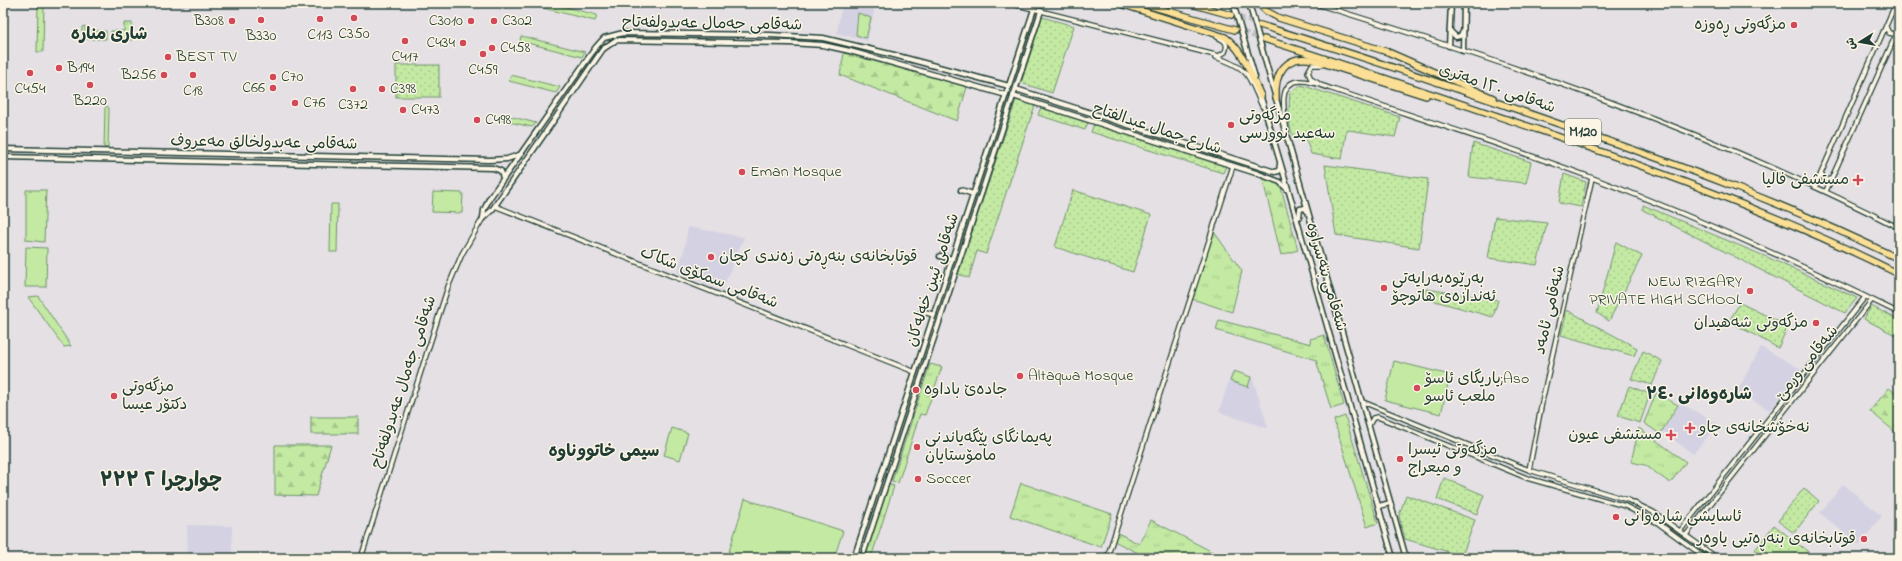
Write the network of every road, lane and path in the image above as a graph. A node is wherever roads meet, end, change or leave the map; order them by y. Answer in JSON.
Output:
{"nodes":[{"id":1,"x":1009,"y":3,"type":"edge"},
{"id":2,"x":1118,"y":3,"type":"edge"},
{"id":3,"x":1140,"y":3,"type":"edge"},
{"id":4,"x":1188,"y":3,"type":"edge"},
{"id":5,"x":1233,"y":3,"type":"edge"},
{"id":6,"x":1249,"y":3,"type":"edge"},
{"id":7,"x":1258,"y":3,"type":"edge"},
{"id":8,"x":1313,"y":3,"type":"edge"},
{"id":9,"x":1451,"y":3,"type":"edge"},
{"id":10,"x":1464,"y":3,"type":"edge"},
{"id":11,"x":1896,"y":3,"type":"edge"},
{"id":12,"x":1034,"y":9,"type":"junction"},
{"id":13,"x":1042,"y":11,"type":"junction"},
{"id":14,"x":1231,"y":16,"type":"tunnel mouth"},
{"id":15,"x":1185,"y":24,"type":"junction"},
{"id":16,"x":1260,"y":24,"type":"tunnel mouth"},
{"id":17,"x":1887,"y":26,"type":"junction"},
{"id":18,"x":1450,"y":29,"type":"junction"},
{"id":19,"x":1463,"y":29,"type":"junction"},
{"id":20,"x":1898,"y":29,"type":"edge"},
{"id":21,"x":1235,"y":30,"type":"tunnel mouth"},
{"id":22,"x":1264,"y":39,"type":"tunnel mouth"},
{"id":23,"x":1449,"y":46,"type":"junction"},
{"id":24,"x":1195,"y":51,"type":"junction"},
{"id":25,"x":1462,"y":51,"type":"junction"},
{"id":26,"x":1344,"y":69,"type":"junction"},
{"id":27,"x":1009,"y":86,"type":"junction"},
{"id":28,"x":1016,"y":89,"type":"junction"},
{"id":29,"x":1332,"y":89,"type":"junction"},
{"id":30,"x":1006,"y":95,"type":"junction"},
{"id":31,"x":1013,"y":96,"type":"junction"},
{"id":32,"x":1260,"y":96,"type":"junction"},
{"id":33,"x":1276,"y":98,"type":"junction"},
{"id":34,"x":1526,"y":112,"type":"junction"},
{"id":35,"x":1266,"y":114,"type":"junction"},
{"id":36,"x":1541,"y":131,"type":"junction"},
{"id":37,"x":1150,"y":132,"type":"junction"},
{"id":38,"x":535,"y":134,"type":"junction"},
{"id":39,"x":540,"y":137,"type":"junction"},
{"id":40,"x":1287,"y":137,"type":"junction"},
{"id":41,"x":1148,"y":139,"type":"junction"},
{"id":42,"x":3,"y":149,"type":"edge"},
{"id":43,"x":13,"y":149,"type":"junction"},
{"id":44,"x":522,"y":152,"type":"junction"},
{"id":45,"x":200,"y":154,"type":"junction"},
{"id":46,"x":3,"y":157,"type":"edge"},
{"id":47,"x":13,"y":157,"type":"junction"},
{"id":48,"x":347,"y":157,"type":"junction"},
{"id":49,"x":1279,"y":158,"type":"junction"},
{"id":50,"x":200,"y":161,"type":"junction"},
{"id":51,"x":347,"y":164,"type":"junction"},
{"id":52,"x":1233,"y":166,"type":"junction"},
{"id":53,"x":1278,"y":172,"type":"junction"},
{"id":54,"x":1821,"y":173,"type":"junction"},
{"id":55,"x":1592,"y":178,"type":"junction"},
{"id":56,"x":503,"y":179,"type":"junction"},
{"id":57,"x":1832,"y":179,"type":"junction"},
{"id":58,"x":1277,"y":180,"type":"junction"},
{"id":59,"x":1815,"y":186,"type":"junction"},
{"id":60,"x":961,"y":190,"type":"dead end"},
{"id":61,"x":1826,"y":191,"type":"junction"},
{"id":62,"x":1289,"y":192,"type":"junction"},
{"id":63,"x":973,"y":194,"type":"junction"},
{"id":64,"x":494,"y":206,"type":"junction"},
{"id":65,"x":1309,"y":213,"type":"junction"},
{"id":66,"x":483,"y":218,"type":"junction"},
{"id":67,"x":1899,"y":228,"type":"edge"},
{"id":68,"x":960,"y":233,"type":"junction"},
{"id":69,"x":1301,"y":234,"type":"junction"},
{"id":70,"x":967,"y":236,"type":"junction"},
{"id":71,"x":940,"y":256,"type":"dead end"},
{"id":72,"x":952,"y":259,"type":"junction"},
{"id":73,"x":1899,"y":260,"type":"edge"},
{"id":74,"x":1899,"y":274,"type":"edge"},
{"id":75,"x":1865,"y":297,"type":"junction"},
{"id":76,"x":1872,"y":300,"type":"junction"},
{"id":77,"x":922,"y":311,"type":"dead end"},
{"id":78,"x":1899,"y":313,"type":"edge"},
{"id":79,"x":934,"y":315,"type":"junction"},
{"id":80,"x":915,"y":372,"type":"junction"},
{"id":81,"x":1362,"y":402,"type":"junction"},
{"id":82,"x":898,"y":424,"type":"junction"},
{"id":83,"x":905,"y":426,"type":"junction"},
{"id":84,"x":1369,"y":426,"type":"junction"},
{"id":85,"x":895,"y":433,"type":"junction"},
{"id":86,"x":902,"y":436,"type":"junction"},
{"id":87,"x":1491,"y":455,"type":"junction"},
{"id":88,"x":1489,"y":462,"type":"junction"},
{"id":89,"x":1529,"y":470,"type":"junction"},
{"id":90,"x":1390,"y":502,"type":"junction"},
{"id":91,"x":1379,"y":506,"type":"junction"},
{"id":92,"x":1680,"y":531,"type":"junction"},
{"id":93,"x":1686,"y":535,"type":"junction"},
{"id":94,"x":361,"y":558,"type":"edge"},
{"id":95,"x":854,"y":558,"type":"edge"},
{"id":96,"x":862,"y":558,"type":"edge"},
{"id":97,"x":1107,"y":558,"type":"edge"},
{"id":98,"x":1393,"y":558,"type":"edge"},
{"id":99,"x":1406,"y":558,"type":"edge"},
{"id":100,"x":1706,"y":558,"type":"edge"},
{"id":101,"x":1717,"y":558,"type":"edge"}],
"edges":[{"from":1,"to":12,"type":"street"},
{"from":2,"to":15,"type":"highway"},
{"from":3,"to":21,"type":"highway"},
{"from":4,"to":14,"type":"highway"},
{"from":5,"to":32,"type":"main road","name":"شەقامی بنەسراوە"},
{"from":6,"to":33,"type":"main road","name":"شەقامی بنەسراوە"},
{"from":7,"to":34,"type":"highway"},
{"from":8,"to":23,"type":"street"},
{"from":9,"to":18,"type":"main road"},
{"from":10,"to":19,"type":"main road"},
{"from":11,"to":17,"type":"street"},
{"from":12,"to":13,"type":"street"},
{"from":12,"to":27,"type":"main road","name":"شەقامی ئیبن خەلەکان"},
{"from":13,"to":24,"type":"street"},
{"from":13,"to":28,"type":"main road","name":"شەقامی ئیبن خەلەکان"},
{"from":15,"to":24,"type":"street"},
{"from":15,"to":32,"type":"highway"},
{"from":16,"to":34,"type":"highway","name":"شەقامی ١٢٠ مەتری","number":"M120"},
{"from":17,"to":20,"type":"street"},
{"from":17,"to":54,"type":"street"},
{"from":18,"to":19,"type":"main road"},
{"from":18,"to":23,"type":"main road"},
{"from":19,"to":25,"type":"main road"},
{"from":20,"to":57,"type":"street"},
{"from":22,"to":36,"type":"highway","name":"شەقامی ١٢٠ مەتری","number":"M120"},
{"from":23,"to":25,"type":"street"},
{"from":24,"to":35,"type":"street"},
{"from":25,"to":59,"type":"street"},
{"from":26,"to":29,"type":"street"},
{"from":26,"to":33,"type":"highway"},
{"from":26,"to":36,"type":"highway"},
{"from":27,"to":30,"type":"main road","name":"شەقامی ئیبن خەلەکان"},
{"from":27,"to":38,"type":"main road","name":"شەقامی جەمال عەبدولفەتاح"},
{"from":28,"to":31,"type":"main road","name":"شەقامی ئیبن خەلەکان"},
{"from":28,"to":37,"type":"main road","name":"شارع جمال عبدالفتاح"},
{"from":29,"to":40,"type":"street"},
{"from":29,"to":55,"type":"street"},
{"from":30,"to":39,"type":"main road","name":"شەقامی جەمال عەبدولفەتاح"},
{"from":30,"to":63,"type":"main road","name":"شەقامی ئیبن خەلەکان"},
{"from":31,"to":41,"type":"main road","name":"شارع جمال عبدالفتاح"},
{"from":31,"to":70,"type":"main road","name":"شەقامی ئیبن خەلەکان"},
{"from":32,"to":35,"type":"main road","name":"شەقامی بنەسراوە"},
{"from":33,"to":40,"type":"main road","name":"شەقامی بنەسراوە"},
{"from":34,"to":73,"type":"highway","name":"شەقامی ١٢٠ مەتری","number":"M120"},
{"from":35,"to":49,"type":"main road","name":"شەقامی بنەسراوە"},
{"from":36,"to":74,"type":"highway","name":"شەقامی ١٢٠ مەتری","number":"M120"},
{"from":37,"to":41,"type":"main road"},
{"from":37,"to":53,"type":"main road","name":"شارع جمال عبدالفتاح"},
{"from":38,"to":39,"type":"main road"},
{"from":38,"to":44,"type":"main road","name":"شەقامی جەمال عەبدولفەتاح"},
{"from":39,"to":64,"type":"main road","name":"شەقامی جەمال عەبدولفەتاح"},
{"from":40,"to":65,"type":"main road","name":"شەقامی بنەسراوە"},
{"from":41,"to":52,"type":"main road","name":"شارع جمال عبدالفتاح"},
{"from":42,"to":43,"type":"main road","name":"شەقامی عەبدولخالق مەعروف"},
{"from":43,"to":45,"type":"main road","name":"شەقامی عەبدولخالق مەعروف"},
{"from":43,"to":47,"type":"main road"},
{"from":44,"to":48,"type":"main road","name":"شەقامی عەبدولخالق مەعروف"},
{"from":44,"to":56,"type":"main road","name":"شەقامی جەمال عەبدولفەتاح"},
{"from":45,"to":48,"type":"main road","name":"شەقامی عەبدولخالق مەعروف"},
{"from":45,"to":50,"type":"main road"},
{"from":46,"to":47,"type":"main road","name":"شەقامی عەبدولخالق مەعروف"},
{"from":47,"to":50,"type":"main road","name":"شەقامی عەبدولخالق مەعروف"},
{"from":48,"to":51,"type":"main road"},
{"from":49,"to":53,"type":"main road"},
{"from":49,"to":62,"type":"main road","name":"شەقامی بنەسراوە"},
{"from":50,"to":51,"type":"main road","name":"شەقامی عەبدولخالق مەعروف"},
{"from":51,"to":56,"type":"main road","name":"شەقامی عەبدولخالق مەعروف"},
{"from":52,"to":58,"type":"main road","name":"شارع جمال عبدالفتاح"},
{"from":52,"to":97,"type":"street"},
{"from":53,"to":58,"type":"main road"},
{"from":54,"to":57,"type":"street"},
{"from":54,"to":59,"type":"street"},
{"from":55,"to":75,"type":"street"},
{"from":55,"to":89,"type":"street","name":"شەقامی ئامەد"},
{"from":56,"to":66,"type":"main road","name":"شەقامی جەمال عەبدولفەتاح"},
{"from":57,"to":61,"type":"street"},
{"from":58,"to":62,"type":"main road","name":"شارع جمال عبدالفتاح"},
{"from":59,"to":61,"type":"street"},
{"from":60,"to":63,"type":"main road"},
{"from":61,"to":67,"type":"street"},
{"from":62,"to":69,"type":"main road","name":"شەقامی بنەسراوە"},
{"from":63,"to":68,"type":"main road","name":"شەقامی ئیبن خەلەکان"},
{"from":64,"to":66,"type":"main road","name":"شەقامی جەمال عەبدولفەتاح"},
{"from":64,"to":80,"type":"street","name":"شەقامی سمکۆی شکاک"},
{"from":65,"to":69,"type":"main road"},
{"from":65,"to":81,"type":"main road","name":"شەقامی بنەسراوە"},
{"from":66,"to":94,"type":"street","name":"شەقامی جەمال عەبدولفەتاح"},
{"from":68,"to":70,"type":"main road"},
{"from":68,"to":72,"type":"main road","name":"شەقامی ئیبن خەلەکان"},
{"from":69,"to":91,"type":"main road","name":"شەقامی بنەسراوە"},
{"from":70,"to":83,"type":"main road","name":"شەقامی ئیبن خەلەکان"},
{"from":71,"to":72,"type":"main road"},
{"from":72,"to":79,"type":"main road","name":"شەقامی ئیبن خەلەکان"},
{"from":75,"to":76,"type":"street"},
{"from":75,"to":92,"type":"street","name":"شەقامی ورمێ"},
{"from":76,"to":78,"type":"street"},
{"from":76,"to":93,"type":"street","name":"شەقامی ورمێ"},
{"from":77,"to":79,"type":"main road"},
{"from":79,"to":80,"type":"main road","name":"شەقامی ئیبن خەلەکان"},
{"from":80,"to":82,"type":"main road","name":"شەقامی ئیبن خەلەکان"},
{"from":81,"to":84,"type":"main road","name":"شەقامی بنەسراوە"},
{"from":81,"to":87,"type":"street"},
{"from":82,"to":83,"type":"main road"},
{"from":82,"to":85,"type":"main road","name":"شەقامی ئیبن خەلەکان"},
{"from":83,"to":86,"type":"main road","name":"شەقامی ئیبن خەلەکان"},
{"from":84,"to":88,"type":"street"},
{"from":84,"to":90,"type":"main road","name":"شەقامی بنەسراوە"},
{"from":85,"to":86,"type":"main road"},
{"from":85,"to":95,"type":"main road","name":"شەقامی ئیبن خەلەکان"},
{"from":86,"to":96,"type":"main road","name":"شەقامی ئیبن خەلەکان"},
{"from":87,"to":88,"type":"street"},
{"from":87,"to":89,"type":"street"},
{"from":88,"to":100,"type":"street"},
{"from":89,"to":92,"type":"street"},
{"from":90,"to":91,"type":"main road"},
{"from":90,"to":99,"type":"main road","name":"شەقامی بنەسراوە"},
{"from":91,"to":98,"type":"main road","name":"شەقامی بنەسراوە"},
{"from":92,"to":93,"type":"street"},
{"from":93,"to":101,"type":"street"}]}
